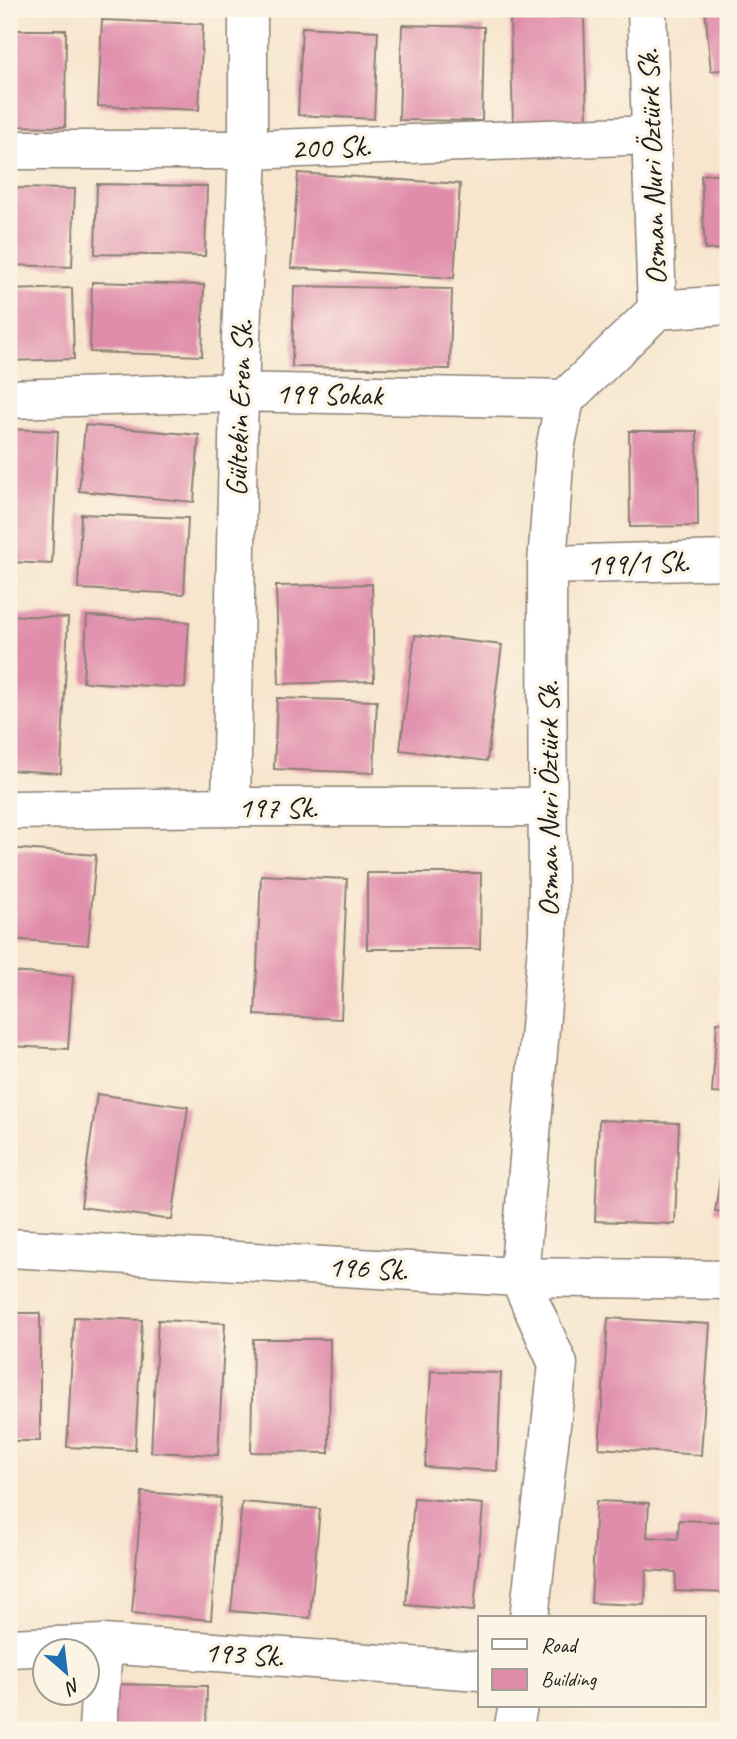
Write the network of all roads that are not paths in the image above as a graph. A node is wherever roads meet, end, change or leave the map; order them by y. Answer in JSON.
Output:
{"nodes":[{"id":1,"x":248,"y":9,"type":"edge"},
{"id":2,"x":647,"y":9,"type":"edge"},
{"id":3,"x":652,"y":135,"type":"junction"},
{"id":4,"x":9,"y":149,"type":"edge"},
{"id":5,"x":248,"y":150,"type":"junction"},
{"id":6,"x":728,"y":305,"type":"edge"},
{"id":7,"x":657,"y":310,"type":"junction"},
{"id":8,"x":239,"y":392,"type":"junction"},
{"id":9,"x":565,"y":398,"type":"junction"},
{"id":10,"x":9,"y":399,"type":"edge"},
{"id":11,"x":728,"y":560,"type":"edge"},
{"id":12,"x":547,"y":565,"type":"junction"},
{"id":13,"x":230,"y":807,"type":"junction"},
{"id":14,"x":548,"y":807,"type":"junction"},
{"id":15,"x":9,"y":810,"type":"edge"},
{"id":16,"x":9,"y":1248,"type":"edge"},
{"id":17,"x":519,"y":1277,"type":"junction"},
{"id":18,"x":728,"y":1280,"type":"edge"},
{"id":19,"x":529,"y":1616,"type":"edge"},
{"id":20,"x":103,"y":1644,"type":"junction"},
{"id":21,"x":9,"y":1648,"type":"edge"},
{"id":22,"x":478,"y":1671,"type":"edge"},
{"id":23,"x":517,"y":1708,"type":"edge"},
{"id":24,"x":98,"y":1730,"type":"edge"},
{"id":25,"x":513,"y":1730,"type":"edge"}],
"edges":[{"from":1,"to":5,"type":"street","name":"Gültekin Eren Sk."},
{"from":2,"to":3,"type":"street","name":"Osman Nuri Öztürk Sk."},
{"from":3,"to":5,"type":"street","name":"200 Sk."},
{"from":3,"to":7,"type":"street","name":"Osman Nuri Öztürk Sk."},
{"from":4,"to":5,"type":"street","name":"200 Sk."},
{"from":5,"to":8,"type":"street","name":"Gültekin Eren Sk."},
{"from":6,"to":7,"type":"street"},
{"from":7,"to":9,"type":"street","name":"Osman Nuri Öztürk Sk."},
{"from":8,"to":9,"type":"street","name":"199 Sokak"},
{"from":8,"to":10,"type":"street","name":"199 Sokak"},
{"from":8,"to":13,"type":"street","name":"Gültekin Eren Sk."},
{"from":9,"to":12,"type":"street","name":"Osman Nuri Öztürk Sk."},
{"from":11,"to":12,"type":"street","name":"199/1 Sk."},
{"from":12,"to":14,"type":"street","name":"Osman Nuri Öztürk Sk."},
{"from":13,"to":14,"type":"street","name":"197 Sk."},
{"from":13,"to":15,"type":"street","name":"197 Sk."},
{"from":14,"to":17,"type":"street","name":"Osman Nuri Öztürk Sk."},
{"from":16,"to":17,"type":"street","name":"196 Sk."},
{"from":17,"to":18,"type":"street","name":"196 Sk."},
{"from":17,"to":19,"type":"street","name":"Osman Nuri Öztürk Sk."},
{"from":20,"to":21,"type":"street","name":"193 Sk."},
{"from":20,"to":22,"type":"street","name":"193 Sk."},
{"from":20,"to":24,"type":"street"},
{"from":23,"to":25,"type":"street"}]}
